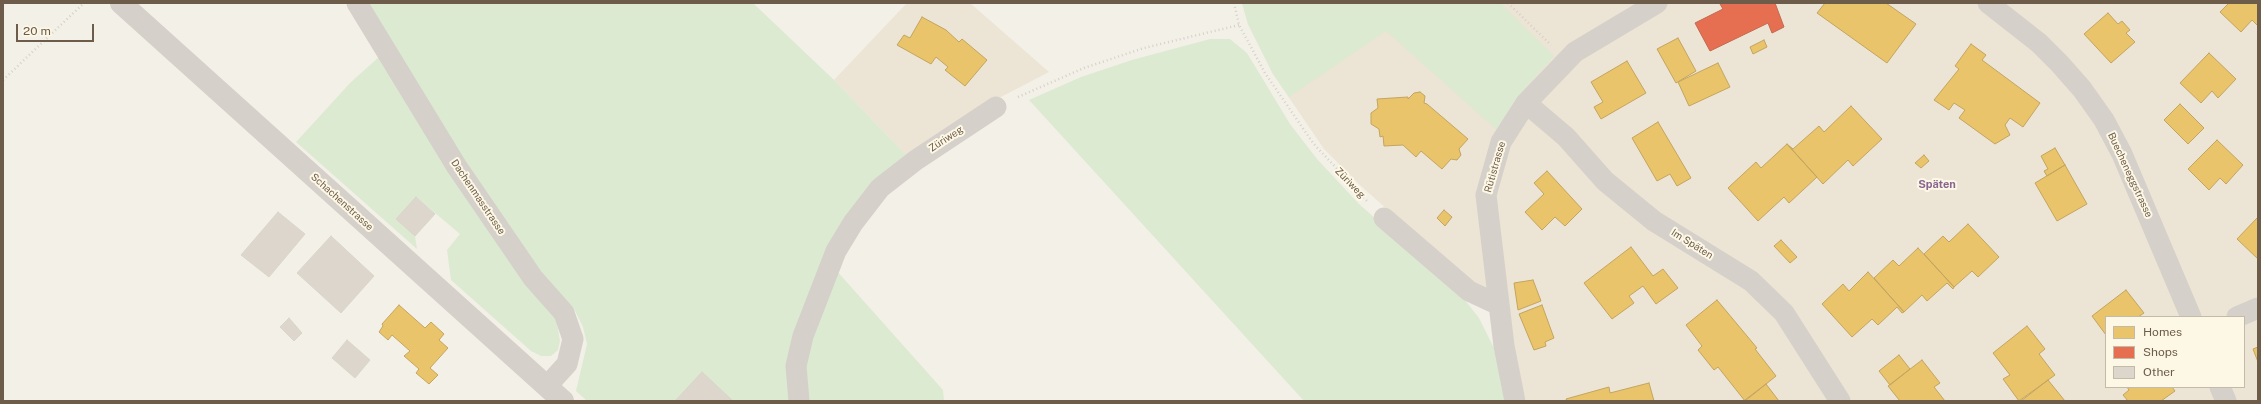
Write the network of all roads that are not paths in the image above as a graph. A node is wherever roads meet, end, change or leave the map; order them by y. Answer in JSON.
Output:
{"nodes":[{"id":1,"x":121,"y":3,"type":"edge"},
{"id":2,"x":357,"y":3,"type":"edge"},
{"id":3,"x":1657,"y":3,"type":"edge"},
{"id":4,"x":1988,"y":3,"type":"edge"},
{"id":5,"x":1526,"y":103,"type":"junction"},
{"id":6,"x":996,"y":107,"type":"road end"},
{"id":7,"x":1384,"y":218,"type":"road end"},
{"id":8,"x":1499,"y":305,"type":"junction"},
{"id":9,"x":2258,"y":308,"type":"edge"},
{"id":10,"x":2191,"y":316,"type":"edge"},
{"id":11,"x":2239,"y":316,"type":"edge"},
{"id":12,"x":547,"y":386,"type":"junction"},
{"id":13,"x":2220,"y":388,"type":"edge"},
{"id":14,"x":563,"y":401,"type":"edge"},
{"id":15,"x":799,"y":401,"type":"edge"},
{"id":16,"x":1515,"y":401,"type":"edge"},
{"id":17,"x":1840,"y":401,"type":"edge"},
{"id":18,"x":2226,"y":401,"type":"edge"}],
"edges":[{"from":1,"to":12,"type":"street","name":"Schachenstrasse"},
{"from":2,"to":12,"type":"street","name":"Dachenmasstrasse"},
{"from":3,"to":5,"type":"street","name":"Rütistrasse"},
{"from":4,"to":10,"type":"street","name":"Buecheneggstrasse"},
{"from":5,"to":8,"type":"street","name":"Rütistrasse"},
{"from":5,"to":17,"type":"street","name":"Im Späten"},
{"from":6,"to":15,"type":"street","name":"Züriweg"},
{"from":7,"to":8,"type":"street"},
{"from":8,"to":16,"type":"street","name":"Rütistrasse"},
{"from":9,"to":11,"type":"street"},
{"from":12,"to":14,"type":"street","name":"Schachenstrasse"},
{"from":13,"to":18,"type":"street"}]}
